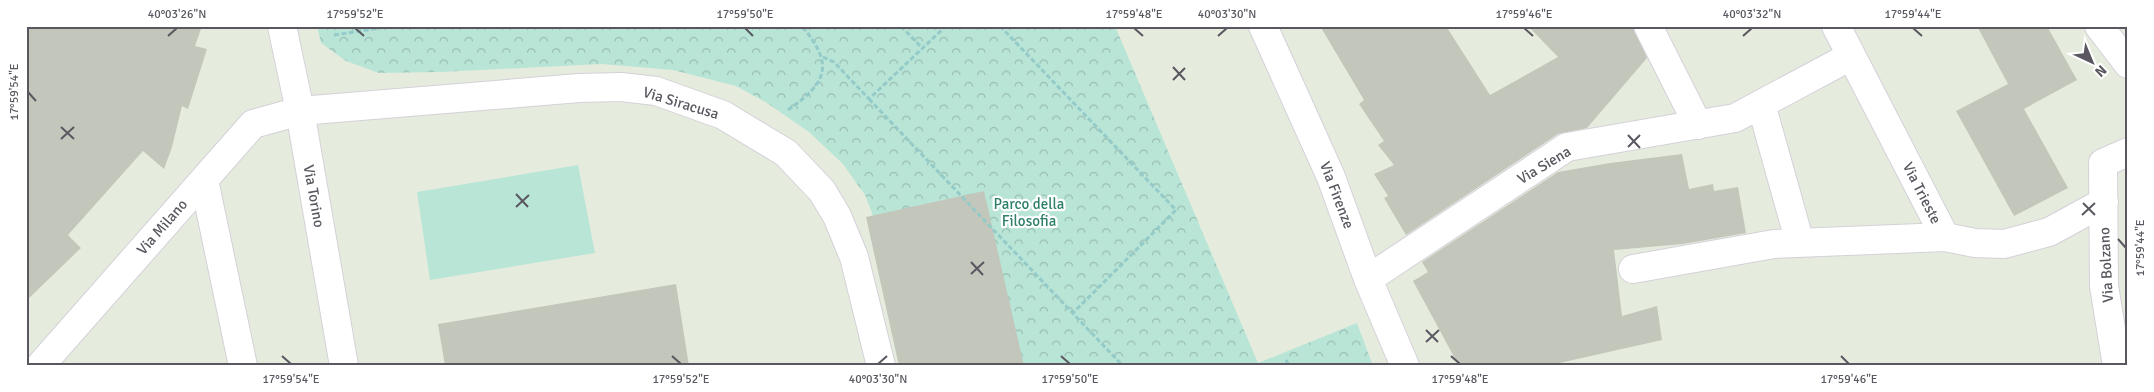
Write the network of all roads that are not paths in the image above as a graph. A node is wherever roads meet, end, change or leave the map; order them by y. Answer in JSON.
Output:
{"nodes":[{"id":1,"x":282,"y":26,"type":"edge"},
{"id":2,"x":1263,"y":26,"type":"edge"},
{"id":3,"x":1648,"y":26,"type":"edge"},
{"id":4,"x":1836,"y":26,"type":"edge"},
{"id":5,"x":2099,"y":26,"type":"edge"},
{"id":6,"x":1851,"y":56,"type":"junction"},
{"id":7,"x":2128,"y":64,"type":"edge"},
{"id":8,"x":1761,"y":104,"type":"junction"},
{"id":9,"x":300,"y":111,"type":"junction"},
{"id":10,"x":1698,"y":124,"type":"junction"},
{"id":11,"x":2128,"y":152,"type":"edge"},
{"id":12,"x":204,"y":180,"type":"junction"},
{"id":13,"x":2104,"y":202,"type":"junction"},
{"id":14,"x":1945,"y":237,"type":"junction"},
{"id":15,"x":1800,"y":243,"type":"junction"},
{"id":16,"x":1633,"y":269,"type":"dead end"},
{"id":17,"x":1368,"y":279,"type":"junction"},
{"id":18,"x":40,"y":366,"type":"edge"},
{"id":19,"x":243,"y":366,"type":"edge"},
{"id":20,"x":344,"y":366,"type":"edge"},
{"id":21,"x":881,"y":366,"type":"edge"},
{"id":22,"x":1405,"y":366,"type":"edge"},
{"id":23,"x":2116,"y":366,"type":"edge"}],
"edges":[{"from":1,"to":9,"type":"street","name":"Via Torino"},
{"from":2,"to":17,"type":"street","name":"Via Firenze"},
{"from":3,"to":10,"type":"street"},
{"from":4,"to":6,"type":"street","name":"Via Trieste"},
{"from":5,"to":7,"type":"street"},
{"from":6,"to":8,"type":"street","name":"Via Siena"},
{"from":6,"to":14,"type":"street","name":"Via Trieste"},
{"from":8,"to":10,"type":"street","name":"Via Siena"},
{"from":8,"to":15,"type":"street"},
{"from":9,"to":12,"type":"street","name":"Via Milano"},
{"from":9,"to":20,"type":"street","name":"Via Torino"},
{"from":9,"to":21,"type":"street","name":"Via Siracusa"},
{"from":10,"to":17,"type":"street","name":"Via Siena"},
{"from":11,"to":13,"type":"street","name":"Via Bolzano"},
{"from":12,"to":18,"type":"street","name":"Via Milano"},
{"from":12,"to":19,"type":"street"},
{"from":13,"to":14,"type":"street","name":"Via Trieste"},
{"from":13,"to":23,"type":"street","name":"Via Bolzano"},
{"from":14,"to":15,"type":"street"},
{"from":15,"to":16,"type":"street"},
{"from":17,"to":22,"type":"street","name":"Via Firenze"}]}
